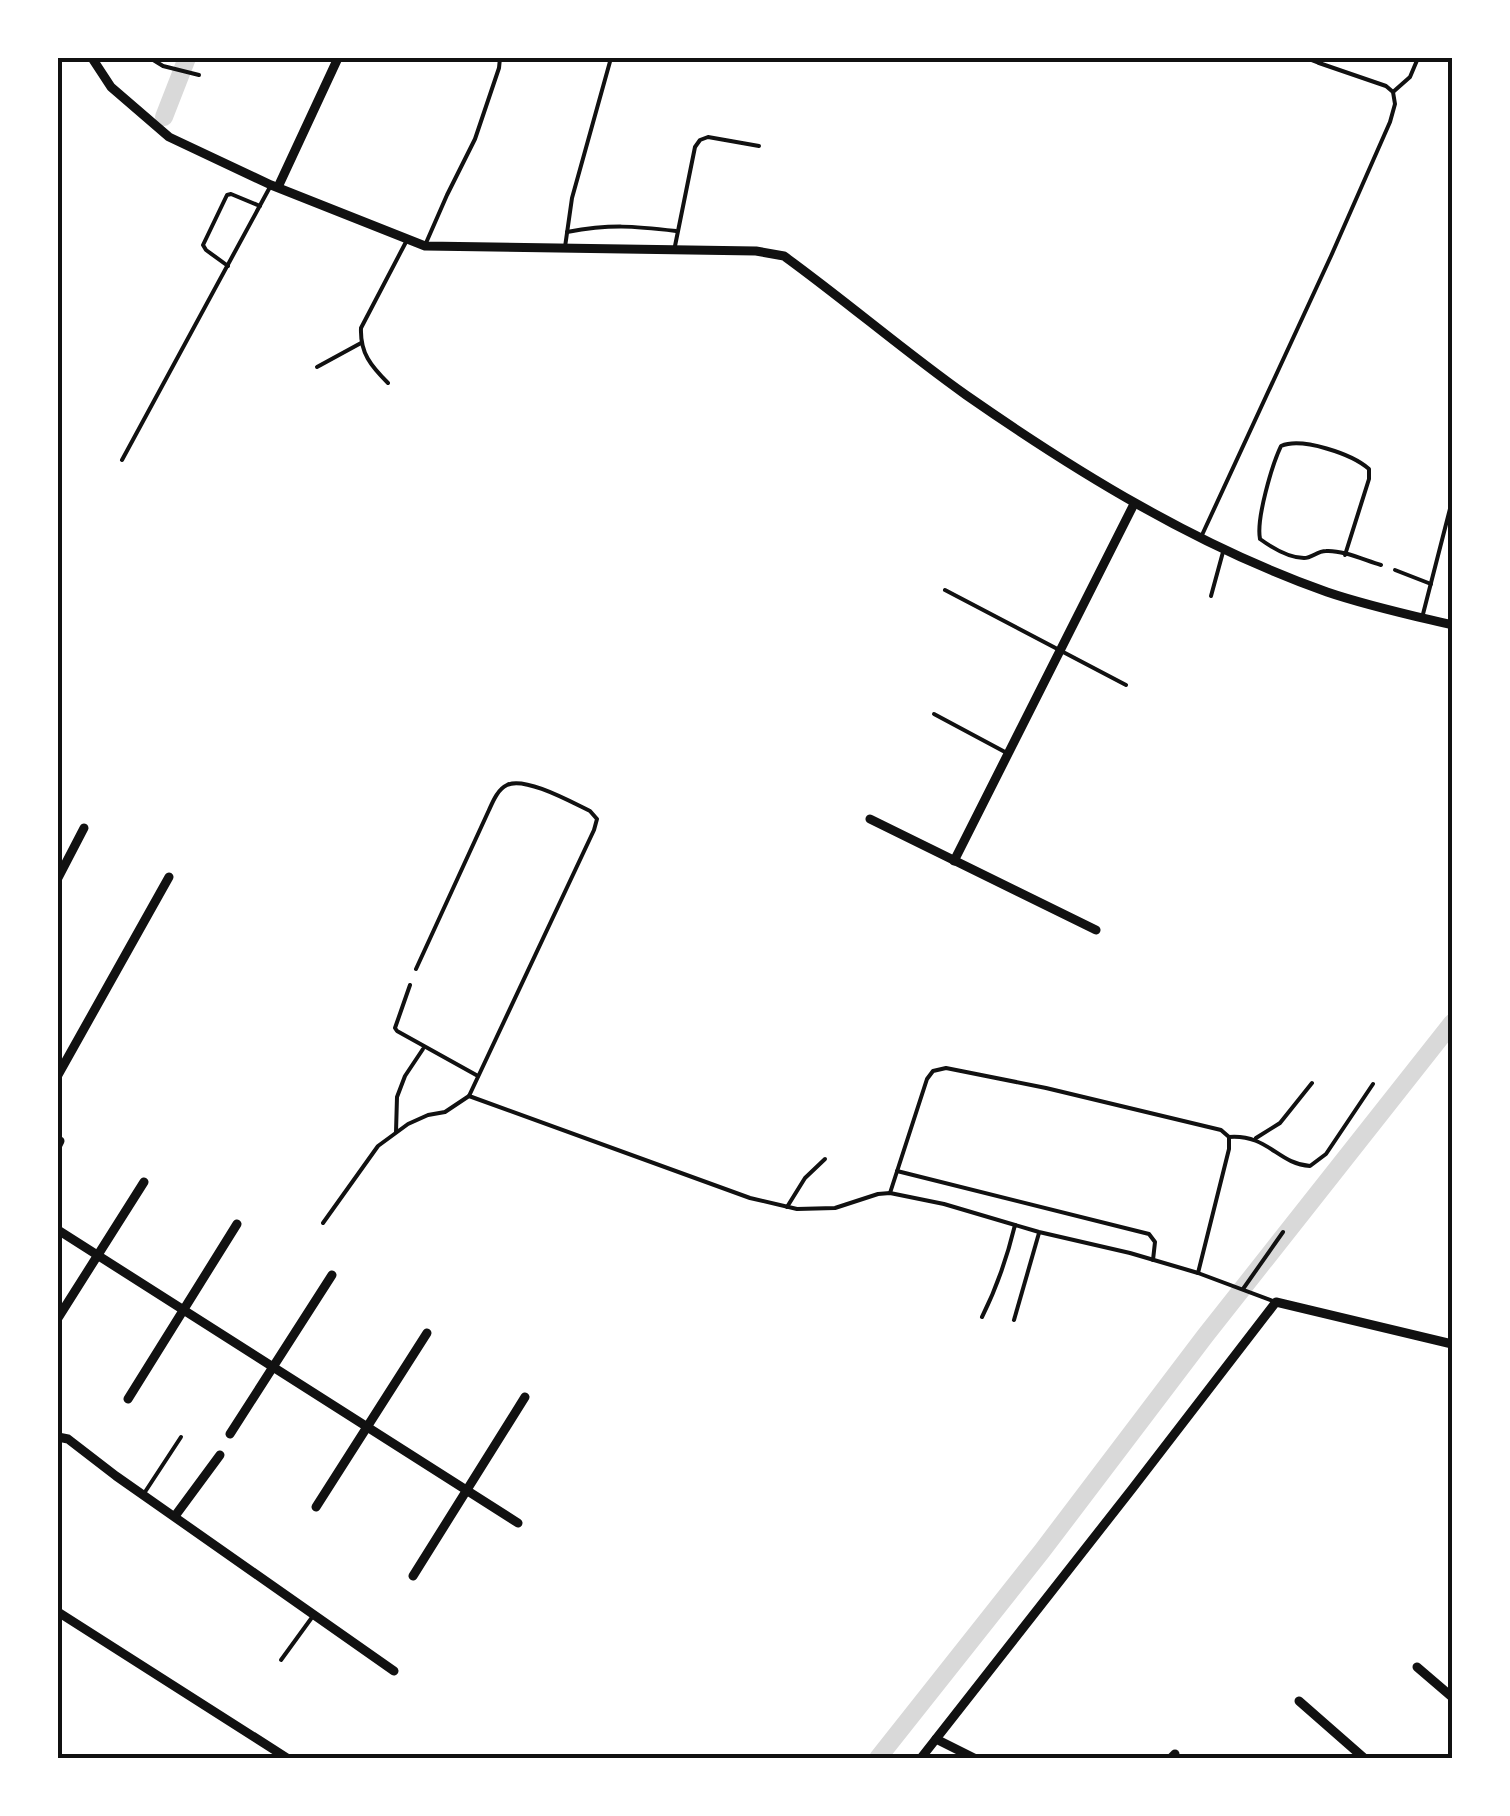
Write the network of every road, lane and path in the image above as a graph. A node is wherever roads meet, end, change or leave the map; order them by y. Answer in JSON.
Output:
{"nodes":[{"id":1,"x":150,"y":58,"type":"edge"},
{"id":2,"x":338,"y":58,"type":"edge"},
{"id":3,"x":500,"y":58,"type":"edge"},
{"id":4,"x":611,"y":58,"type":"edge"},
{"id":5,"x":1306,"y":58,"type":"edge"},
{"id":6,"x":1418,"y":58,"type":"edge"},
{"id":7,"x":95,"y":59,"type":"edge"},
{"id":8,"x":1320,"y":60,"type":"edge"},
{"id":9,"x":198,"y":76,"type":"dead end"},
{"id":10,"x":1393,"y":92,"type":"junction"},
{"id":11,"x":758,"y":146,"type":"dead end"},
{"id":12,"x":274,"y":186,"type":"junction"},
{"id":13,"x":260,"y":206,"type":"junction"},
{"id":14,"x":567,"y":232,"type":"junction"},
{"id":15,"x":678,"y":232,"type":"junction"},
{"id":16,"x":407,"y":240,"type":"junction"},
{"id":17,"x":425,"y":246,"type":"junction"},
{"id":18,"x":564,"y":249,"type":"junction"},
{"id":19,"x":674,"y":250,"type":"junction"},
{"id":20,"x":228,"y":266,"type":"junction"},
{"id":21,"x":360,"y":343,"type":"junction"},
{"id":22,"x":317,"y":368,"type":"dead end"},
{"id":23,"x":388,"y":383,"type":"dead end"},
{"id":24,"x":122,"y":460,"type":"dead end"},
{"id":25,"x":1452,"y":502,"type":"edge"},
{"id":26,"x":1134,"y":504,"type":"junction"},
{"id":27,"x":1201,"y":537,"type":"junction"},
{"id":28,"x":1224,"y":548,"type":"junction"},
{"id":29,"x":1345,"y":555,"type":"junction"},
{"id":30,"x":1381,"y":565,"type":"dead end"},
{"id":31,"x":1396,"y":570,"type":"dead end"},
{"id":32,"x":1431,"y":584,"type":"junction"},
{"id":33,"x":945,"y":590,"type":"dead end"},
{"id":34,"x":1211,"y":596,"type":"dead end"},
{"id":35,"x":1422,"y":618,"type":"junction"},
{"id":36,"x":1452,"y":625,"type":"edge"},
{"id":37,"x":1061,"y":650,"type":"junction"},
{"id":38,"x":1126,"y":684,"type":"dead end"},
{"id":39,"x":934,"y":714,"type":"dead end"},
{"id":40,"x":1009,"y":754,"type":"junction"},
{"id":41,"x":870,"y":820,"type":"dead end"},
{"id":42,"x":84,"y":828,"type":"dead end"},
{"id":43,"x":954,"y":861,"type":"junction"},
{"id":44,"x":170,"y":877,"type":"dead end"},
{"id":45,"x":58,"y":878,"type":"edge"},
{"id":46,"x":1096,"y":930,"type":"dead end"},
{"id":47,"x":416,"y":969,"type":"dead end"},
{"id":48,"x":410,"y":984,"type":"dead end"},
{"id":49,"x":424,"y":1048,"type":"junction"},
{"id":50,"x":58,"y":1075,"type":"edge"},
{"id":51,"x":478,"y":1076,"type":"junction"},
{"id":52,"x":1312,"y":1083,"type":"dead end"},
{"id":53,"x":1372,"y":1084,"type":"dead end"},
{"id":54,"x":470,"y":1096,"type":"junction"},
{"id":55,"x":396,"y":1132,"type":"junction"},
{"id":56,"x":1229,"y":1137,"type":"junction"},
{"id":57,"x":1254,"y":1139,"type":"junction"},
{"id":58,"x":825,"y":1159,"type":"dead end"},
{"id":59,"x":897,"y":1171,"type":"junction"},
{"id":60,"x":144,"y":1182,"type":"dead end"},
{"id":61,"x":890,"y":1193,"type":"junction"},
{"id":62,"x":787,"y":1207,"type":"junction"},
{"id":63,"x":323,"y":1223,"type":"dead end"},
{"id":64,"x":237,"y":1224,"type":"dead end"},
{"id":65,"x":1015,"y":1224,"type":"junction"},
{"id":66,"x":58,"y":1230,"type":"edge"},
{"id":67,"x":1039,"y":1232,"type":"junction"},
{"id":68,"x":1284,"y":1232,"type":"dead end"},
{"id":69,"x":96,"y":1254,"type":"junction"},
{"id":70,"x":1153,"y":1260,"type":"junction"},
{"id":71,"x":1198,"y":1273,"type":"junction"},
{"id":72,"x":332,"y":1275,"type":"dead end"},
{"id":73,"x":1244,"y":1289,"type":"junction"},
{"id":74,"x":1271,"y":1300,"type":"junction"},
{"id":75,"x":184,"y":1310,"type":"junction"},
{"id":76,"x":58,"y":1318,"type":"edge"},
{"id":77,"x":982,"y":1318,"type":"dead end"},
{"id":78,"x":1014,"y":1320,"type":"dead end"},
{"id":79,"x":426,"y":1334,"type":"dead end"},
{"id":80,"x":1452,"y":1344,"type":"edge"},
{"id":81,"x":274,"y":1367,"type":"junction"},
{"id":82,"x":128,"y":1398,"type":"dead end"},
{"id":83,"x":525,"y":1398,"type":"dead end"},
{"id":84,"x":367,"y":1426,"type":"junction"},
{"id":85,"x":230,"y":1434,"type":"dead end"},
{"id":86,"x":58,"y":1437,"type":"edge"},
{"id":87,"x":181,"y":1437,"type":"dead end"},
{"id":88,"x":220,"y":1455,"type":"dead end"},
{"id":89,"x":466,"y":1490,"type":"junction"},
{"id":90,"x":143,"y":1494,"type":"junction"},
{"id":91,"x":316,"y":1507,"type":"dead end"},
{"id":92,"x":174,"y":1516,"type":"junction"},
{"id":93,"x":518,"y":1523,"type":"dead end"},
{"id":94,"x":413,"y":1576,"type":"dead end"},
{"id":95,"x":58,"y":1612,"type":"edge"},
{"id":96,"x":314,"y":1614,"type":"junction"},
{"id":97,"x":281,"y":1660,"type":"dead end"},
{"id":98,"x":1417,"y":1666,"type":"dead end"},
{"id":99,"x":394,"y":1670,"type":"dead end"},
{"id":100,"x":1452,"y":1697,"type":"edge"},
{"id":101,"x":1299,"y":1702,"type":"dead end"},
{"id":102,"x":936,"y":1739,"type":"junction"},
{"id":103,"x":288,"y":1758,"type":"edge"},
{"id":104,"x":920,"y":1758,"type":"edge"},
{"id":105,"x":974,"y":1758,"type":"edge"},
{"id":106,"x":1364,"y":1758,"type":"edge"}],
"edges":[{"from":1,"to":9,"type":"lane"},
{"from":2,"to":12,"type":"street"},
{"from":3,"to":17,"type":"lane"},
{"from":4,"to":14,"type":"lane"},
{"from":5,"to":8,"type":"lane"},
{"from":6,"to":10,"type":"lane"},
{"from":7,"to":12,"type":"street"},
{"from":8,"to":10,"type":"lane"},
{"from":10,"to":27,"type":"lane"},
{"from":11,"to":15,"type":"lane"},
{"from":12,"to":13,"type":"lane"},
{"from":12,"to":16,"type":"street"},
{"from":13,"to":20,"type":"lane"},
{"from":13,"to":20,"type":"lane"},
{"from":14,"to":15,"type":"lane"},
{"from":14,"to":18,"type":"lane"},
{"from":15,"to":19,"type":"lane"},
{"from":16,"to":17,"type":"street"},
{"from":16,"to":21,"type":"lane"},
{"from":17,"to":18,"type":"street"},
{"from":18,"to":19,"type":"street"},
{"from":19,"to":26,"type":"street"},
{"from":20,"to":24,"type":"lane"},
{"from":21,"to":22,"type":"lane"},
{"from":21,"to":23,"type":"lane"},
{"from":25,"to":32,"type":"lane"},
{"from":26,"to":27,"type":"street"},
{"from":26,"to":37,"type":"street"},
{"from":27,"to":28,"type":"street"},
{"from":28,"to":34,"type":"lane"},
{"from":28,"to":35,"type":"street"},
{"from":29,"to":29,"type":"lane"},
{"from":29,"to":30,"type":"lane"},
{"from":31,"to":32,"type":"lane"},
{"from":32,"to":35,"type":"lane"},
{"from":33,"to":37,"type":"lane"},
{"from":35,"to":36,"type":"street"},
{"from":37,"to":38,"type":"lane"},
{"from":37,"to":40,"type":"street"},
{"from":39,"to":40,"type":"lane"},
{"from":40,"to":43,"type":"street"},
{"from":41,"to":43,"type":"street"},
{"from":42,"to":45,"type":"street"},
{"from":43,"to":46,"type":"street"},
{"from":44,"to":50,"type":"street"},
{"from":47,"to":51,"type":"lane"},
{"from":48,"to":49,"type":"lane"},
{"from":49,"to":51,"type":"lane"},
{"from":49,"to":55,"type":"lane"},
{"from":51,"to":54,"type":"lane"},
{"from":52,"to":57,"type":"lane"},
{"from":53,"to":57,"type":"lane"},
{"from":54,"to":55,"type":"lane"},
{"from":54,"to":62,"type":"lane"},
{"from":55,"to":63,"type":"lane"},
{"from":56,"to":57,"type":"lane"},
{"from":56,"to":59,"type":"lane"},
{"from":56,"to":71,"type":"lane"},
{"from":58,"to":62,"type":"lane"},
{"from":59,"to":61,"type":"lane"},
{"from":59,"to":70,"type":"lane"},
{"from":60,"to":69,"type":"street"},
{"from":61,"to":62,"type":"lane"},
{"from":61,"to":65,"type":"lane"},
{"from":64,"to":75,"type":"street"},
{"from":65,"to":67,"type":"lane"},
{"from":65,"to":77,"type":"lane"},
{"from":66,"to":69,"type":"street"},
{"from":67,"to":70,"type":"lane"},
{"from":67,"to":78,"type":"lane"},
{"from":68,"to":73,"type":"lane"},
{"from":69,"to":75,"type":"street"},
{"from":69,"to":76,"type":"street"},
{"from":70,"to":71,"type":"lane"},
{"from":71,"to":73,"type":"lane"},
{"from":72,"to":81,"type":"street"},
{"from":73,"to":74,"type":"lane"},
{"from":74,"to":80,"type":"street"},
{"from":74,"to":102,"type":"street"},
{"from":75,"to":81,"type":"street"},
{"from":75,"to":82,"type":"street"},
{"from":79,"to":84,"type":"street"},
{"from":81,"to":84,"type":"street"},
{"from":81,"to":85,"type":"street"},
{"from":83,"to":89,"type":"street"},
{"from":84,"to":89,"type":"street"},
{"from":84,"to":91,"type":"street"},
{"from":86,"to":90,"type":"street"},
{"from":87,"to":90,"type":"lane"},
{"from":88,"to":92,"type":"street"},
{"from":89,"to":93,"type":"street"},
{"from":89,"to":94,"type":"street"},
{"from":90,"to":92,"type":"street"},
{"from":92,"to":96,"type":"street"},
{"from":95,"to":103,"type":"street"},
{"from":96,"to":97,"type":"lane"},
{"from":96,"to":99,"type":"street"},
{"from":98,"to":100,"type":"street"},
{"from":101,"to":106,"type":"street"},
{"from":102,"to":104,"type":"street"},
{"from":102,"to":105,"type":"street"}]}
